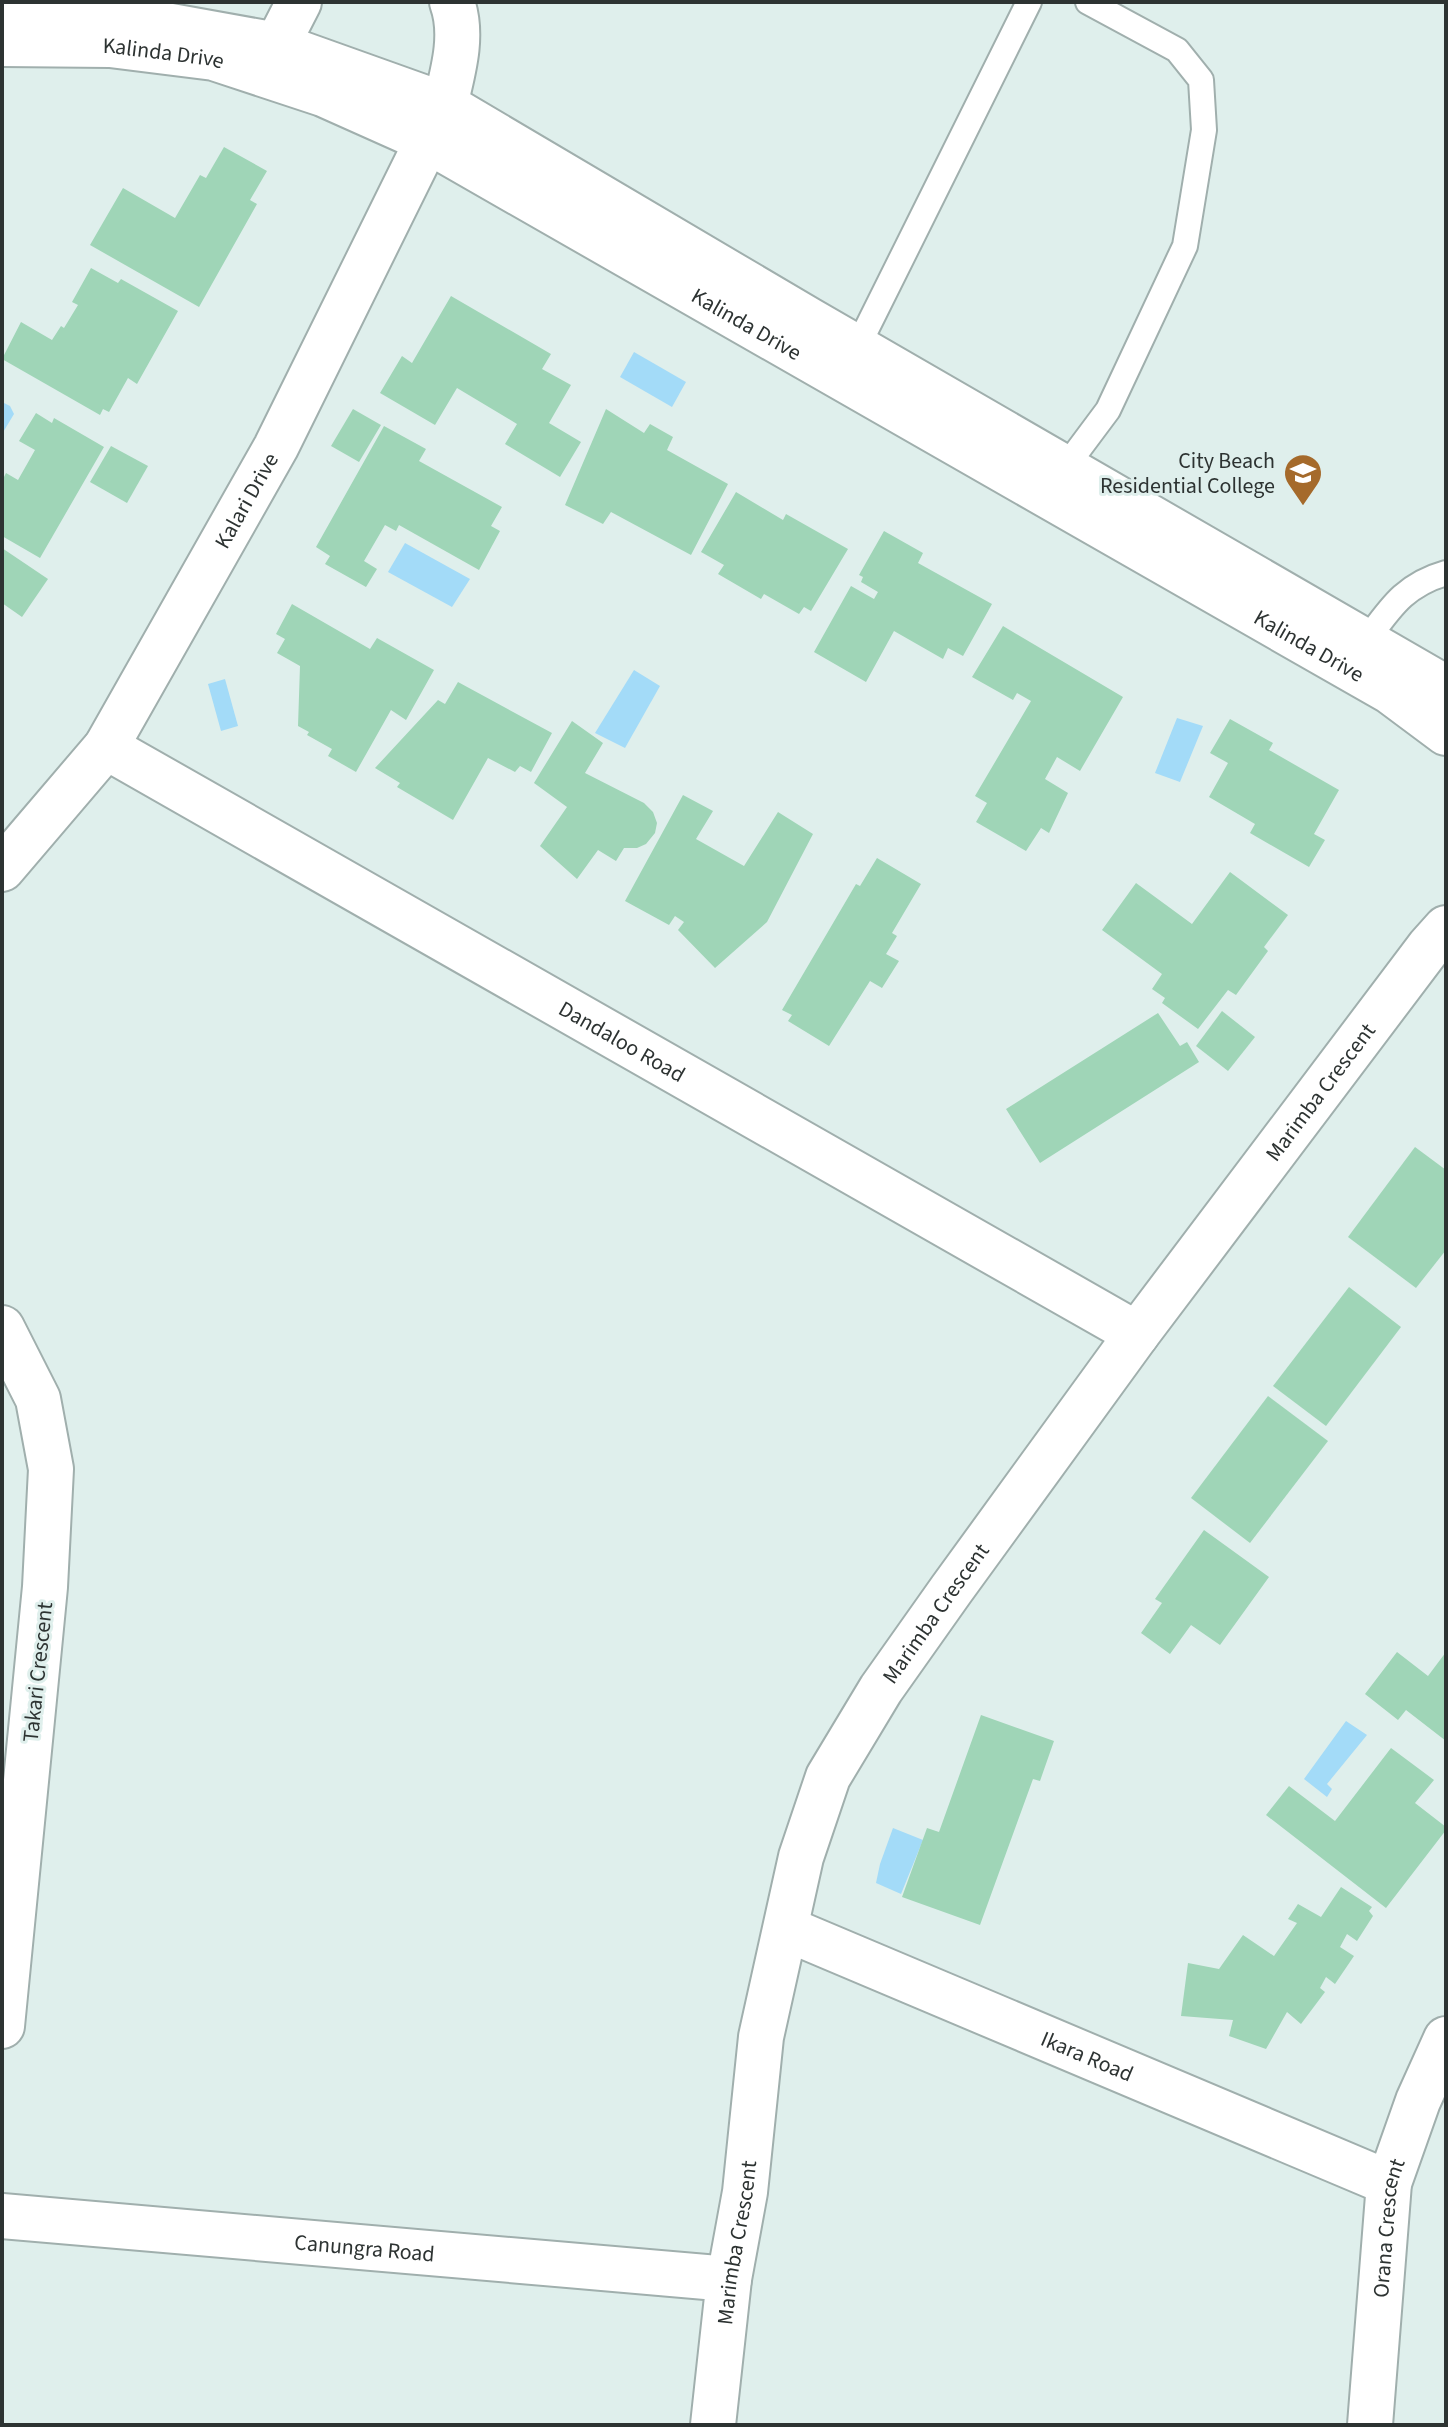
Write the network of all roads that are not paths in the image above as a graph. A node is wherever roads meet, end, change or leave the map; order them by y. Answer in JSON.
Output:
{"nodes":[{"id":1,"x":299,"y":2,"type":"edge"},
{"id":2,"x":452,"y":2,"type":"edge"},
{"id":3,"x":1029,"y":2,"type":"edge"},
{"id":4,"x":1088,"y":2,"type":"edge"},
{"id":5,"x":2,"y":6,"type":"edge"},
{"id":6,"x":2,"y":44,"type":"edge"},
{"id":7,"x":277,"y":45,"type":"junction"},
{"id":8,"x":435,"y":123,"type":"junction"},
{"id":9,"x":849,"y":363,"type":"junction"},
{"id":10,"x":1056,"y":481,"type":"junction"},
{"id":11,"x":1446,"y":573,"type":"edge"},
{"id":12,"x":1356,"y":654,"type":"junction"},
{"id":13,"x":1446,"y":688,"type":"edge"},
{"id":14,"x":1446,"y":733,"type":"edge"},
{"id":15,"x":106,"y":747,"type":"junction"},
{"id":16,"x":2,"y":869,"type":"edge"},
{"id":17,"x":1446,"y":928,"type":"edge"},
{"id":18,"x":2,"y":1328,"type":"edge"},
{"id":19,"x":1137,"y":1334,"type":"junction"},
{"id":20,"x":787,"y":1929,"type":"junction"},
{"id":21,"x":2,"y":2026,"type":"edge"},
{"id":22,"x":1446,"y":2039,"type":"edge"},
{"id":23,"x":1389,"y":2183,"type":"junction"},
{"id":24,"x":2,"y":2216,"type":"edge"},
{"id":25,"x":729,"y":2279,"type":"junction"},
{"id":26,"x":713,"y":2425,"type":"edge"},
{"id":27,"x":1370,"y":2425,"type":"edge"}],
"edges":[{"from":1,"to":7,"type":"street"},
{"from":2,"to":8,"type":"street","name":"Kalari Drive"},
{"from":3,"to":9,"type":"lane"},
{"from":4,"to":10,"type":"lane"},
{"from":5,"to":7,"type":"street","name":"Kalinda Drive"},
{"from":6,"to":8,"type":"street","name":"Kalinda Drive"},
{"from":7,"to":8,"type":"street","name":"Kalinda Drive"},
{"from":8,"to":9,"type":"street","name":"Kalinda Drive"},
{"from":8,"to":15,"type":"street","name":"Kalari Drive"},
{"from":9,"to":10,"type":"street","name":"Kalinda Drive"},
{"from":10,"to":12,"type":"street","name":"Kalinda Drive"},
{"from":11,"to":12,"type":"lane"},
{"from":12,"to":13,"type":"street","name":"Kalinda Drive"},
{"from":12,"to":14,"type":"street","name":"Kalinda Drive"},
{"from":15,"to":16,"type":"street","name":"Kalari Drive"},
{"from":15,"to":19,"type":"street","name":"Dandaloo Road"},
{"from":17,"to":19,"type":"street","name":"Marimba Crescent"},
{"from":18,"to":21,"type":"street","name":"Takari Crescent"},
{"from":19,"to":20,"type":"street","name":"Marimba Crescent"},
{"from":20,"to":23,"type":"street","name":"Ikara Road"},
{"from":20,"to":25,"type":"street","name":"Marimba Crescent"},
{"from":22,"to":23,"type":"street","name":"Orana Crescent"},
{"from":23,"to":27,"type":"street","name":"Orana Crescent"},
{"from":24,"to":25,"type":"street","name":"Canungra Road"},
{"from":25,"to":26,"type":"street","name":"Marimba Crescent"}]}
